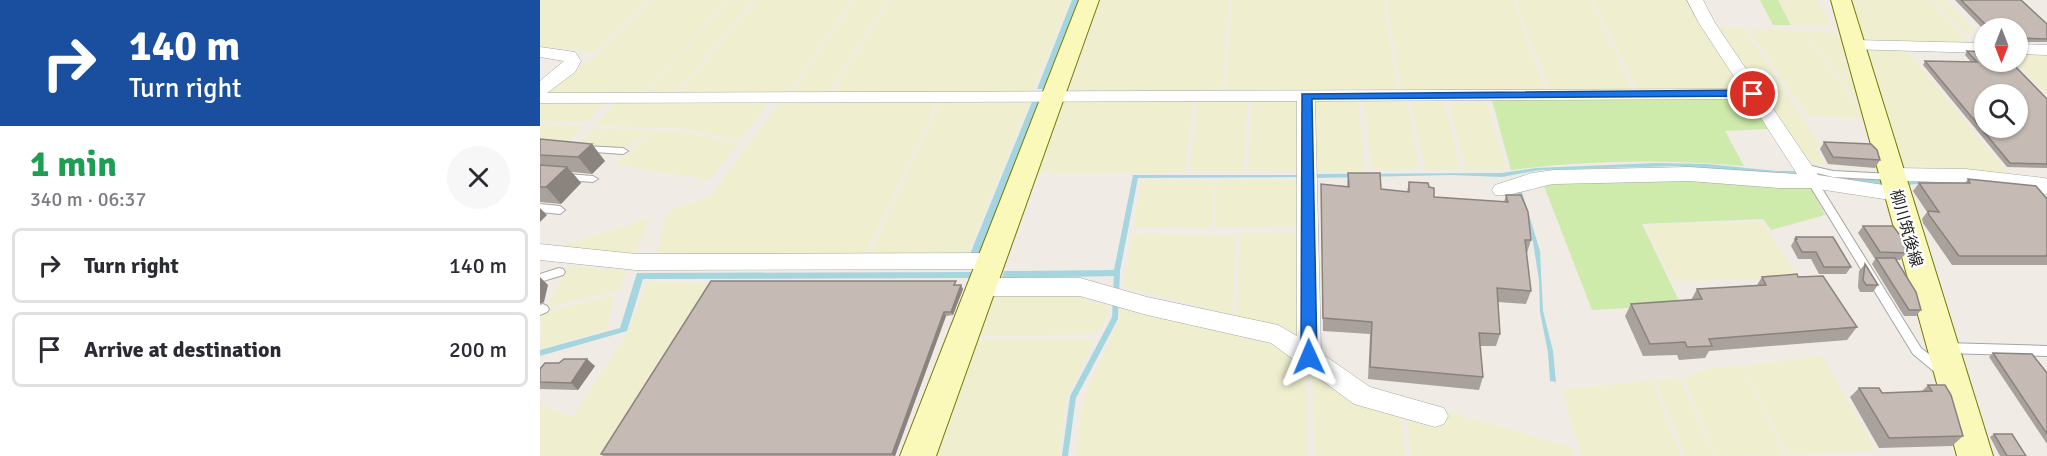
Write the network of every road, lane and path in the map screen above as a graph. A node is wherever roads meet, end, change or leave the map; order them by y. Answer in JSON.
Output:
{"nodes":[{"id":1,"x":1089,"y":0,"type":"edge"},
{"id":2,"x":1695,"y":0,"type":"edge"},
{"id":3,"x":1841,"y":0,"type":"edge"},
{"id":4,"x":1854,"y":45,"type":"junction"},
{"id":5,"x":1974,"y":48,"type":"edge"},
{"id":6,"x":2028,"y":49,"type":"edge"},
{"id":7,"x":2047,"y":50,"type":"edge"},
{"id":8,"x":540,"y":52,"type":"edge"},
{"id":9,"x":540,"y":89,"type":"edge"},
{"id":10,"x":1753,"y":94,"type":"junction"},
{"id":11,"x":1053,"y":96,"type":"junction"},
{"id":12,"x":1306,"y":96,"type":"junction"},
{"id":13,"x":540,"y":98,"type":"edge"},
{"id":14,"x":578,"y":149,"type":"edge"},
{"id":15,"x":622,"y":151,"type":"dead end"},
{"id":16,"x":1807,"y":174,"type":"junction"},
{"id":17,"x":540,"y":175,"type":"edge"},
{"id":18,"x":592,"y":179,"type":"dead end"},
{"id":19,"x":1894,"y":182,"type":"junction"},
{"id":20,"x":2047,"y":188,"type":"edge"},
{"id":21,"x":1502,"y":190,"type":"dead end"},
{"id":22,"x":540,"y":208,"type":"edge"},
{"id":23,"x":560,"y":210,"type":"dead end"},
{"id":24,"x":540,"y":252,"type":"edge"},
{"id":25,"x":559,"y":272,"type":"dead end"},
{"id":26,"x":986,"y":274,"type":"junction"},
{"id":27,"x":540,"y":278,"type":"edge"},
{"id":28,"x":1943,"y":348,"type":"junction"},
{"id":29,"x":2047,"y":351,"type":"edge"},
{"id":30,"x":1309,"y":357,"type":"junction"},
{"id":31,"x":1953,"y":379,"type":"junction"},
{"id":32,"x":1436,"y":416,"type":"dead end"},
{"id":33,"x":918,"y":456,"type":"edge"},
{"id":34,"x":1975,"y":456,"type":"edge"}],
"edges":[{"from":1,"to":11,"type":"main road"},
{"from":2,"to":10,"type":"street"},
{"from":3,"to":4,"type":"main road","name":"柳川筑後線"},
{"from":4,"to":5,"type":"street"},
{"from":4,"to":19,"type":"main road","name":"柳川筑後線"},
{"from":6,"to":7,"type":"street"},
{"from":8,"to":9,"type":"street"},
{"from":10,"to":12,"type":"street"},
{"from":10,"to":16,"type":"street"},
{"from":11,"to":12,"type":"street"},
{"from":11,"to":13,"type":"street"},
{"from":11,"to":26,"type":"main road"},
{"from":12,"to":30,"type":"street"},
{"from":14,"to":15,"type":"lane"},
{"from":16,"to":19,"type":"street"},
{"from":16,"to":21,"type":"street"},
{"from":16,"to":31,"type":"lane"},
{"from":17,"to":18,"type":"lane"},
{"from":19,"to":20,"type":"street"},
{"from":19,"to":28,"type":"main road","name":"柳川筑後線"},
{"from":22,"to":23,"type":"lane"},
{"from":24,"to":26,"type":"street"},
{"from":25,"to":27,"type":"lane"},
{"from":26,"to":30,"type":"street"},
{"from":26,"to":33,"type":"main road"},
{"from":28,"to":29,"type":"lane"},
{"from":28,"to":31,"type":"main road","name":"柳川筑後線"},
{"from":30,"to":32,"type":"street"},
{"from":31,"to":34,"type":"main road","name":"柳川筑後線"}]}
